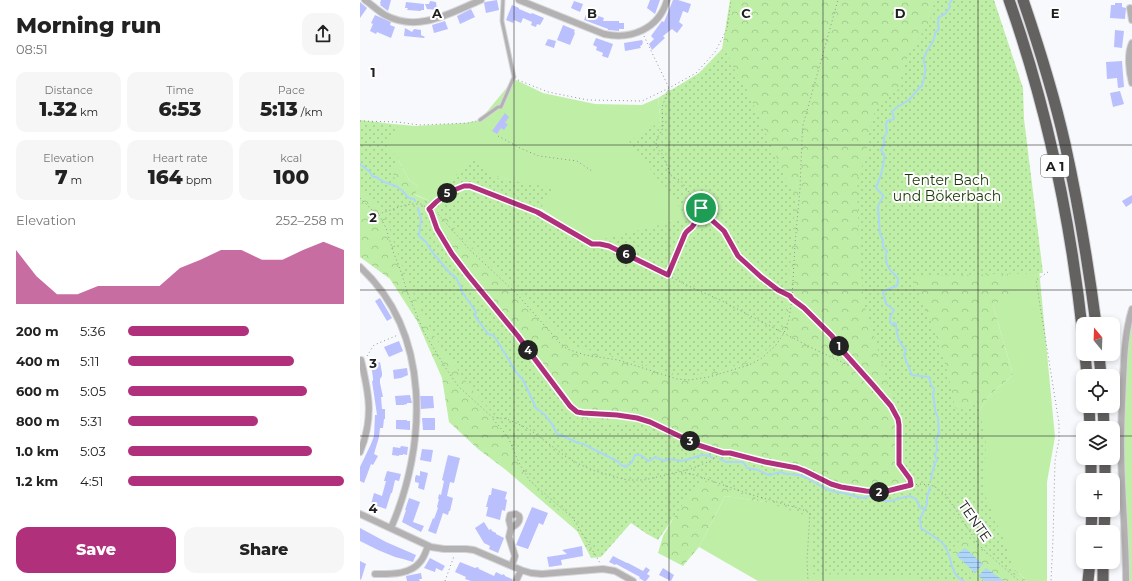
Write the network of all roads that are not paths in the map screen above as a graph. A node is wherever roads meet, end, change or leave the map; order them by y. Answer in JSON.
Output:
{"nodes":[{"id":1,"x":365,"y":0,"type":"edge"},
{"id":2,"x":480,"y":0,"type":"edge"},
{"id":3,"x":503,"y":0,"type":"edge"},
{"id":4,"x":519,"y":0,"type":"edge"},
{"id":5,"x":667,"y":0,"type":"edge"},
{"id":6,"x":1009,"y":0,"type":"edge"},
{"id":7,"x":1024,"y":0,"type":"edge"},
{"id":8,"x":1130,"y":8,"type":"dead end"},
{"id":9,"x":1132,"y":20,"type":"edge"},
{"id":10,"x":1132,"y":43,"type":"edge"},
{"id":11,"x":1132,"y":83,"type":"edge"},
{"id":12,"x":480,"y":120,"type":"road end"},
{"id":13,"x":360,"y":267,"type":"edge"},
{"id":14,"x":1132,"y":309,"type":"edge"},
{"id":15,"x":1081,"y":317,"type":"edge"},
{"id":16,"x":1095,"y":317,"type":"edge"},
{"id":17,"x":361,"y":360,"type":"edge"},
{"id":18,"x":360,"y":452,"type":"edge"},
{"id":19,"x":360,"y":514,"type":"edge"},
{"id":20,"x":391,"y":528,"type":"junction"},
{"id":21,"x":511,"y":528,"type":"dead end"},
{"id":22,"x":428,"y":546,"type":"junction"},
{"id":23,"x":512,"y":565,"type":"junction"},
{"id":24,"x":1089,"y":569,"type":"edge"},
{"id":25,"x":1103,"y":569,"type":"edge"},
{"id":26,"x":521,"y":570,"type":"junction"},
{"id":27,"x":375,"y":574,"type":"dead end"},
{"id":28,"x":516,"y":581,"type":"edge"},
{"id":29,"x":633,"y":581,"type":"edge"},
{"id":30,"x":1088,"y":581,"type":"edge"},
{"id":31,"x":1102,"y":581,"type":"edge"},
{"id":32,"x":1126,"y":581,"type":"edge"}],
"edges":[{"from":1,"to":2,"type":"street"},
{"from":3,"to":12,"type":"lane"},
{"from":4,"to":5,"type":"street"},
{"from":6,"to":15,"type":"highway","number":"A 1"},
{"from":7,"to":16,"type":"highway","number":"A 1"},
{"from":8,"to":9,"type":"street"},
{"from":10,"to":11,"type":"street"},
{"from":13,"to":20,"type":"street"},
{"from":14,"to":32,"type":"street"},
{"from":17,"to":18,"type":"street"},
{"from":19,"to":20,"type":"street"},
{"from":20,"to":22,"type":"street"},
{"from":21,"to":23,"type":"street"},
{"from":22,"to":23,"type":"street"},
{"from":22,"to":27,"type":"street"},
{"from":23,"to":26,"type":"street"},
{"from":24,"to":30,"type":"highway"},
{"from":25,"to":31,"type":"highway"},
{"from":26,"to":28,"type":"street"},
{"from":26,"to":29,"type":"street"}]}
